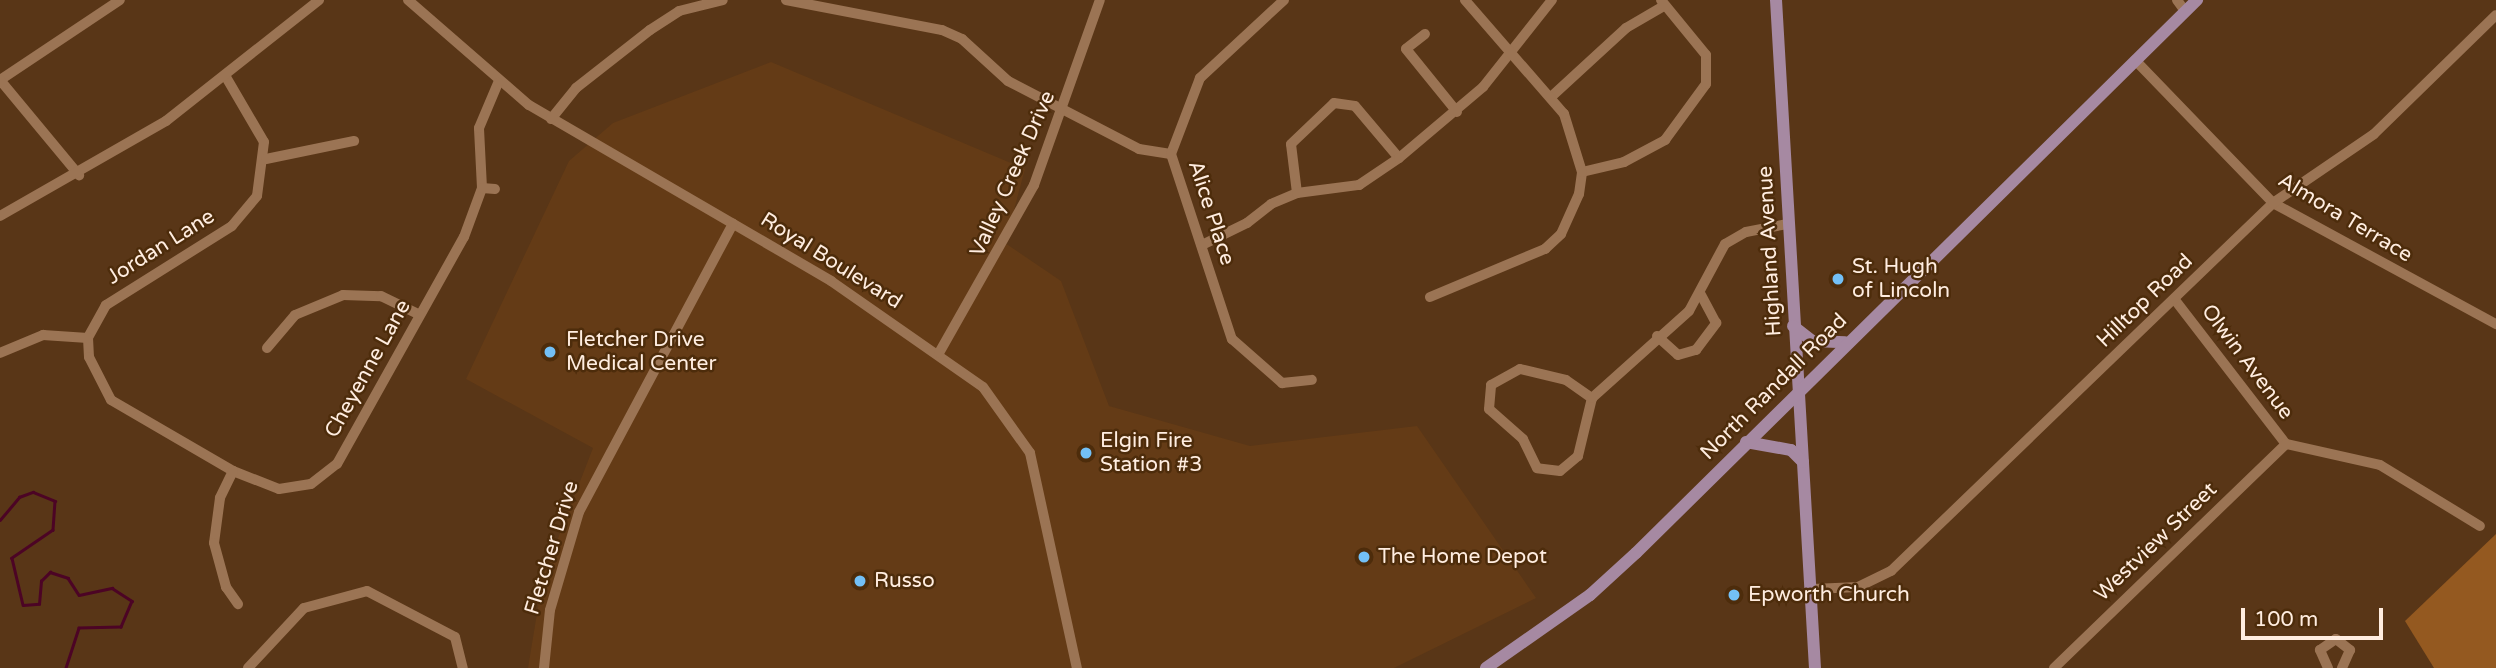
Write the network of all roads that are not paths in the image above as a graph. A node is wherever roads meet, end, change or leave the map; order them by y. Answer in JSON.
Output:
{"nodes":[{"id":1,"x":120,"y":0,"type":"edge"},
{"id":2,"x":319,"y":0,"type":"edge"},
{"id":3,"x":408,"y":0,"type":"edge"},
{"id":4,"x":723,"y":0,"type":"edge"},
{"id":5,"x":786,"y":0,"type":"edge"},
{"id":6,"x":1100,"y":0,"type":"edge"},
{"id":7,"x":1284,"y":0,"type":"edge"},
{"id":8,"x":1465,"y":0,"type":"edge"},
{"id":9,"x":1552,"y":0,"type":"edge"},
{"id":10,"x":1776,"y":0,"type":"edge"},
{"id":11,"x":2177,"y":0,"type":"edge"},
{"id":12,"x":2197,"y":0,"type":"edge"},
{"id":13,"x":1662,"y":3,"type":"edge"},
{"id":14,"x":2185,"y":12,"type":"junction"},
{"id":15,"x":2496,"y":15,"type":"edge"},
{"id":16,"x":1425,"y":34,"type":"dead end"},
{"id":17,"x":1509,"y":53,"type":"junction"},
{"id":18,"x":2135,"y":60,"type":"junction"},
{"id":19,"x":226,"y":77,"type":"junction"},
{"id":20,"x":0,"y":80,"type":"edge"},
{"id":21,"x":498,"y":83,"type":"junction"},
{"id":22,"x":1551,"y":97,"type":"junction"},
{"id":23,"x":1065,"y":107,"type":"junction"},
{"id":24,"x":1457,"y":112,"type":"junction"},
{"id":25,"x":551,"y":119,"type":"junction"},
{"id":26,"x":354,"y":141,"type":"dead end"},
{"id":27,"x":1171,"y":154,"type":"junction"},
{"id":28,"x":1399,"y":158,"type":"junction"},
{"id":29,"x":266,"y":159,"type":"junction"},
{"id":30,"x":1582,"y":172,"type":"junction"},
{"id":31,"x":79,"y":174,"type":"junction"},
{"id":32,"x":482,"y":188,"type":"junction"},
{"id":33,"x":495,"y":189,"type":"dead end"},
{"id":34,"x":1297,"y":193,"type":"junction"},
{"id":35,"x":2273,"y":203,"type":"junction"},
{"id":36,"x":0,"y":216,"type":"edge"},
{"id":37,"x":733,"y":223,"type":"junction"},
{"id":38,"x":1787,"y":224,"type":"junction"},
{"id":39,"x":1202,"y":245,"type":"junction"},
{"id":40,"x":1701,"y":295,"type":"junction"},
{"id":41,"x":1430,"y":297,"type":"dead end"},
{"id":42,"x":2175,"y":300,"type":"junction"},
{"id":43,"x":421,"y":315,"type":"junction"},
{"id":44,"x":2496,"y":324,"type":"edge"},
{"id":45,"x":1793,"y":326,"type":"junction"},
{"id":46,"x":1657,"y":336,"type":"junction"},
{"id":47,"x":88,"y":338,"type":"junction"},
{"id":48,"x":1845,"y":342,"type":"junction"},
{"id":49,"x":267,"y":348,"type":"dead end"},
{"id":50,"x":0,"y":353,"type":"edge"},
{"id":51,"x":939,"y":353,"type":"junction"},
{"id":52,"x":1311,"y":380,"type":"dead end"},
{"id":53,"x":1797,"y":391,"type":"junction"},
{"id":54,"x":1592,"y":398,"type":"junction"},
{"id":55,"x":1746,"y":442,"type":"junction"},
{"id":56,"x":2286,"y":444,"type":"junction"},
{"id":57,"x":1803,"y":462,"type":"junction"},
{"id":58,"x":233,"y":471,"type":"junction"},
{"id":59,"x":2480,"y":526,"type":"dead end"},
{"id":60,"x":1813,"y":589,"type":"junction"},
{"id":61,"x":238,"y":604,"type":"dead end"},
{"id":62,"x":2324,"y":667,"type":"edge"},
{"id":63,"x":248,"y":668,"type":"edge"},
{"id":64,"x":463,"y":668,"type":"edge"},
{"id":65,"x":544,"y":668,"type":"edge"},
{"id":66,"x":1077,"y":668,"type":"edge"},
{"id":67,"x":1486,"y":668,"type":"edge"},
{"id":68,"x":1815,"y":668,"type":"edge"},
{"id":69,"x":2054,"y":668,"type":"edge"},
{"id":70,"x":2342,"y":668,"type":"edge"}],
"edges":[{"from":1,"to":20,"type":"street"},
{"from":2,"to":19,"type":"street"},
{"from":3,"to":21,"type":"street","name":"Royal Boulevard"},
{"from":4,"to":25,"type":"street"},
{"from":5,"to":23,"type":"street"},
{"from":6,"to":23,"type":"street","name":"Valley Creek Drive"},
{"from":7,"to":27,"type":"street","name":"Alice Place"},
{"from":8,"to":17,"type":"street"},
{"from":9,"to":17,"type":"street"},
{"from":10,"to":38,"type":"main road","name":"Highland Avenue"},
{"from":11,"to":14,"type":"street"},
{"from":12,"to":14,"type":"main road","name":"North Randall Road"},
{"from":13,"to":22,"type":"street"},
{"from":13,"to":30,"type":"street"},
{"from":14,"to":18,"type":"main road","name":"North Randall Road"},
{"from":15,"to":35,"type":"street","name":"Hilltop Road"},
{"from":16,"to":24,"type":"street"},
{"from":17,"to":22,"type":"street"},
{"from":17,"to":24,"type":"street"},
{"from":18,"to":35,"type":"street","name":"Almora Terrace"},
{"from":18,"to":48,"type":"main road","name":"North Randall Road"},
{"from":19,"to":29,"type":"street","name":"Jordan Lane"},
{"from":19,"to":31,"type":"street"},
{"from":20,"to":31,"type":"street"},
{"from":21,"to":25,"type":"street","name":"Royal Boulevard"},
{"from":21,"to":32,"type":"street","name":"Cheyenne Lane"},
{"from":22,"to":30,"type":"street"},
{"from":23,"to":27,"type":"street"},
{"from":23,"to":51,"type":"street","name":"Valley Creek Drive"},
{"from":24,"to":28,"type":"street"},
{"from":25,"to":37,"type":"street","name":"Royal Boulevard"},
{"from":26,"to":29,"type":"street"},
{"from":27,"to":39,"type":"street","name":"Alice Place"},
{"from":28,"to":34,"type":"street"},
{"from":28,"to":34,"type":"street"},
{"from":29,"to":47,"type":"street","name":"Jordan Lane"},
{"from":30,"to":41,"type":"street"},
{"from":31,"to":36,"type":"street"},
{"from":32,"to":33,"type":"street"},
{"from":32,"to":43,"type":"street","name":"Cheyenne Lane"},
{"from":34,"to":39,"type":"street"},
{"from":35,"to":42,"type":"street","name":"Hilltop Road"},
{"from":35,"to":44,"type":"street","name":"Almora Terrace"},
{"from":37,"to":51,"type":"street","name":"Royal Boulevard"},
{"from":37,"to":65,"type":"street","name":"Fletcher Drive"},
{"from":38,"to":40,"type":"street"},
{"from":38,"to":45,"type":"main road","name":"Highland Avenue"},
{"from":39,"to":52,"type":"street","name":"Alice Place"},
{"from":40,"to":46,"type":"street"},
{"from":40,"to":46,"type":"street"},
{"from":42,"to":56,"type":"street","name":"Olwin Avenue"},
{"from":42,"to":60,"type":"street","name":"Hilltop Road"},
{"from":43,"to":49,"type":"street"},
{"from":43,"to":58,"type":"street","name":"Cheyenne Lane"},
{"from":45,"to":48,"type":"main road"},
{"from":45,"to":53,"type":"main road","name":"Highland Avenue"},
{"from":46,"to":54,"type":"street"},
{"from":47,"to":50,"type":"street"},
{"from":47,"to":58,"type":"street"},
{"from":48,"to":53,"type":"main road","name":"North Randall Road"},
{"from":51,"to":66,"type":"street","name":"Royal Boulevard"},
{"from":53,"to":55,"type":"main road","name":"North Randall Road"},
{"from":53,"to":57,"type":"main road","name":"Highland Avenue"},
{"from":54,"to":54,"type":"street"},
{"from":55,"to":57,"type":"main road"},
{"from":55,"to":67,"type":"main road","name":"North Randall Road"},
{"from":56,"to":59,"type":"street","name":"Olwin Avenue"},
{"from":56,"to":69,"type":"street","name":"Westview Street"},
{"from":57,"to":60,"type":"main road","name":"Highland Avenue"},
{"from":58,"to":61,"type":"street"},
{"from":60,"to":68,"type":"main road","name":"Highland Avenue"},
{"from":62,"to":70,"type":"street"},
{"from":63,"to":64,"type":"street"}]}
